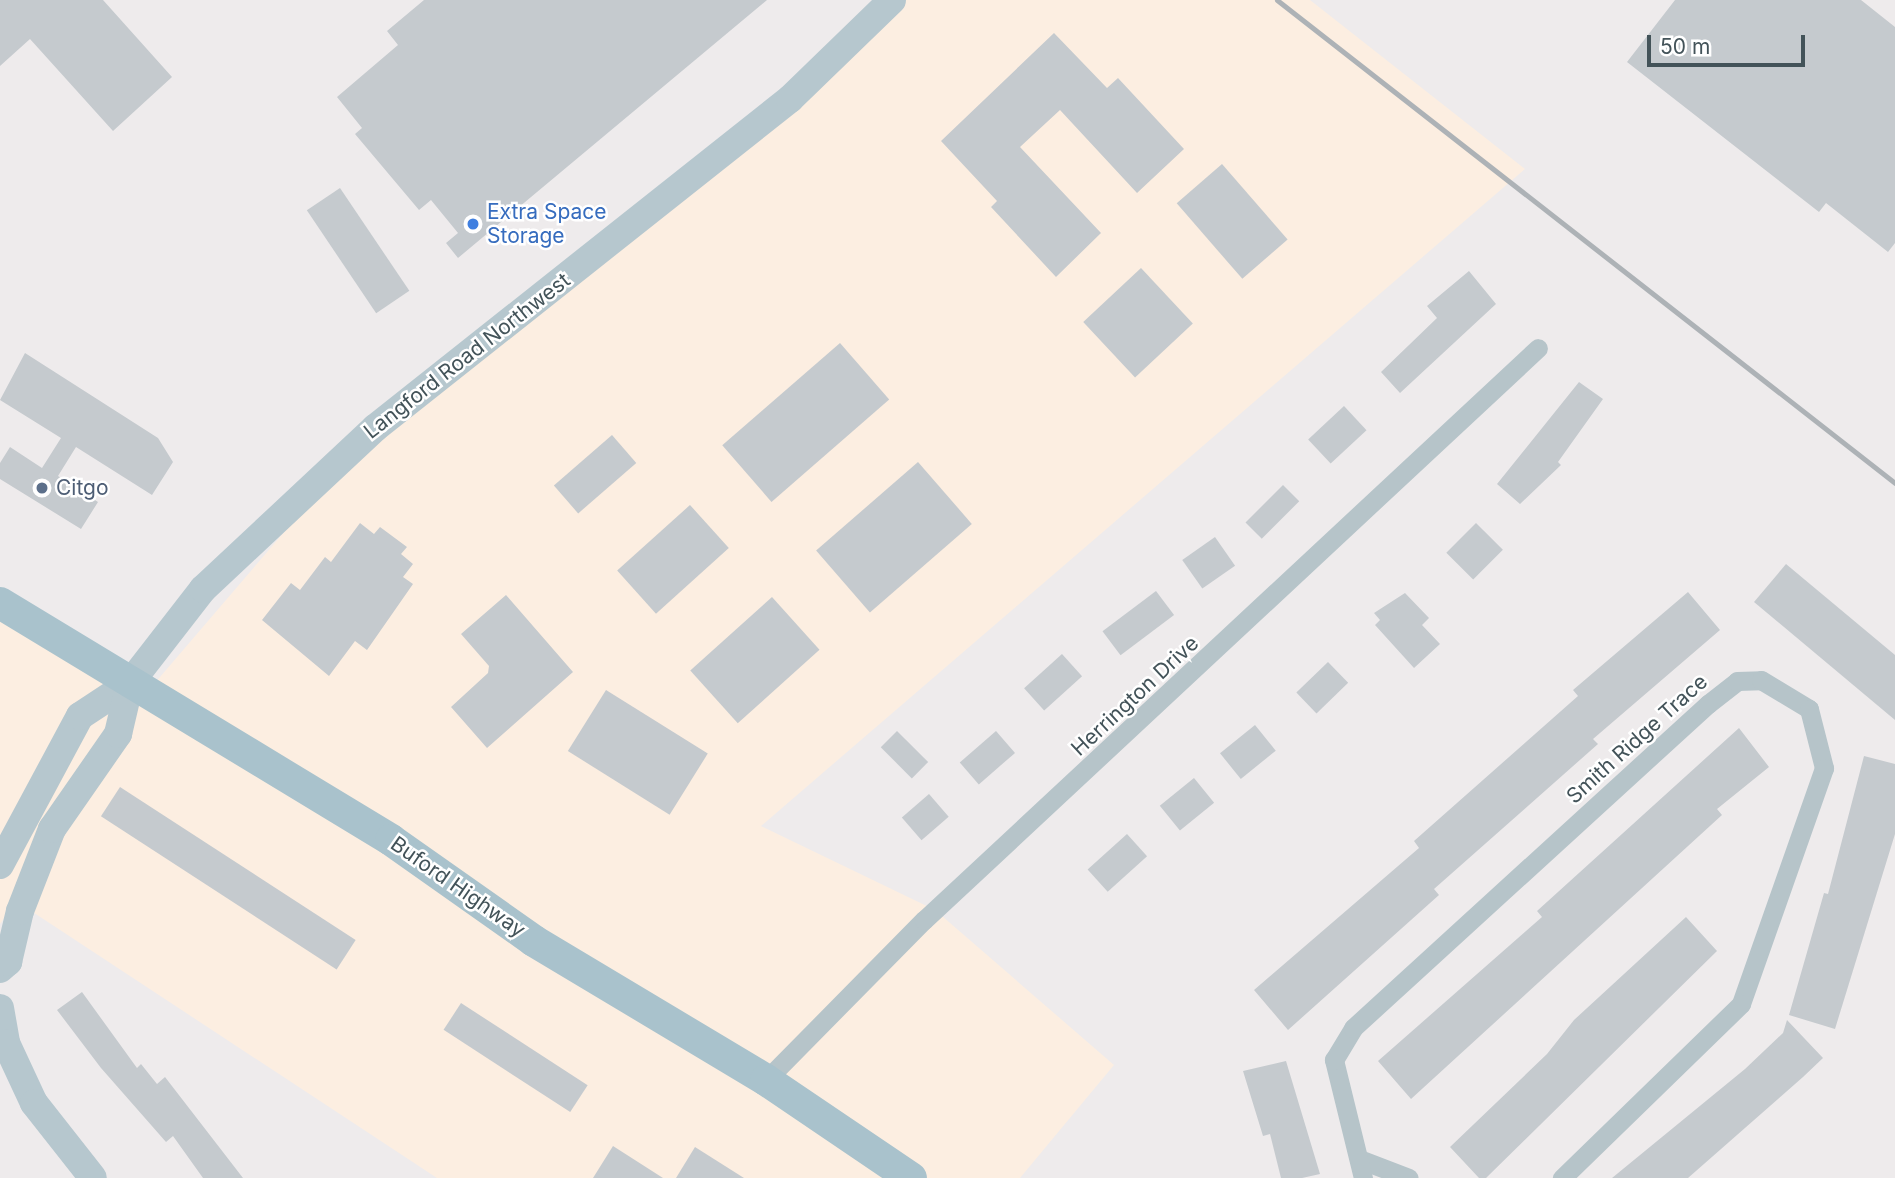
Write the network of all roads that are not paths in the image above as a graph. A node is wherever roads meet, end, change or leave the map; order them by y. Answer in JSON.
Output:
{"nodes":[{"id":1,"x":892,"y":0,"type":"edge"},
{"id":2,"x":1538,"y":348,"type":"dead end"},
{"id":3,"x":0,"y":603,"type":"edge"},
{"id":4,"x":130,"y":683,"type":"junction"},
{"id":5,"x":0,"y":865,"type":"edge"},
{"id":6,"x":0,"y":969,"type":"edge"},
{"id":7,"x":0,"y":1008,"type":"edge"},
{"id":8,"x":766,"y":1080,"type":"junction"},
{"id":9,"x":1361,"y":1169,"type":"edge"},
{"id":10,"x":93,"y":1178,"type":"edge"},
{"id":11,"x":911,"y":1178,"type":"edge"},
{"id":12,"x":1409,"y":1178,"type":"edge"},
{"id":13,"x":1562,"y":1178,"type":"edge"}],
"edges":[{"from":1,"to":4,"type":"street","name":"Langford Road Northwest"},
{"from":2,"to":8,"type":"street","name":"Herrington Drive"},
{"from":3,"to":4,"type":"main road","name":"Buford Highway"},
{"from":4,"to":5,"type":"street","name":"Langford Road Northwest"},
{"from":4,"to":6,"type":"street","name":"Langford Road Northwest"},
{"from":4,"to":8,"type":"main road","name":"Buford Highway"},
{"from":7,"to":10,"type":"street"},
{"from":8,"to":11,"type":"main road","name":"Buford Highway"},
{"from":9,"to":12,"type":"street","name":"Smith Ridge Trace"},
{"from":9,"to":13,"type":"street","name":"Smith Ridge Trace"}]}
